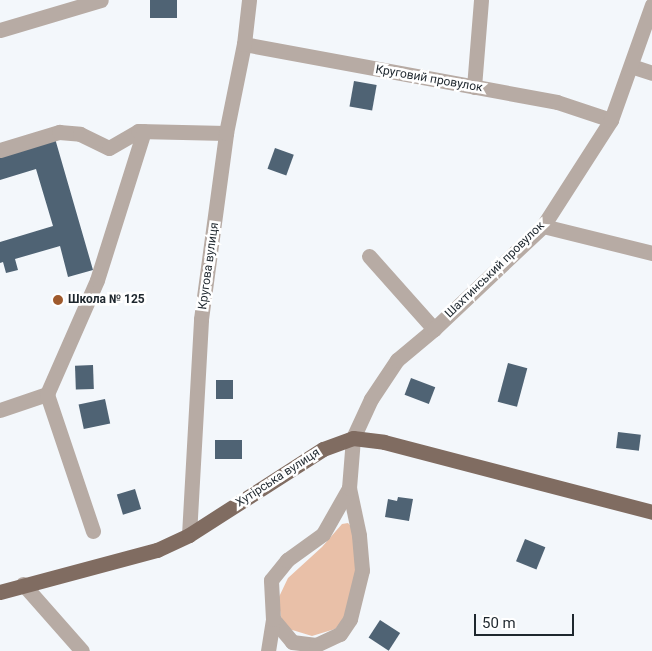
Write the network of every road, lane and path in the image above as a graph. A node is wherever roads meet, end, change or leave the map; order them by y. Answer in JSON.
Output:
{"nodes":[{"id":1,"x":101,"y":0,"type":"edge"},
{"id":2,"x":249,"y":0,"type":"edge"},
{"id":3,"x":481,"y":0,"type":"edge"},
{"id":4,"x":652,"y":4,"type":"edge"},
{"id":5,"x":0,"y":30,"type":"edge"},
{"id":6,"x":244,"y":44,"type":"junction"},
{"id":7,"x":631,"y":66,"type":"junction"},
{"id":8,"x":652,"y":73,"type":"edge"},
{"id":9,"x":474,"y":87,"type":"junction"},
{"id":10,"x":611,"y":120,"type":"junction"},
{"id":11,"x":144,"y":131,"type":"junction"},
{"id":12,"x":226,"y":133,"type":"junction"},
{"id":13,"x":0,"y":150,"type":"edge"},
{"id":14,"x":544,"y":226,"type":"junction"},
{"id":15,"x":652,"y":253,"type":"edge"},
{"id":16,"x":369,"y":256,"type":"dead end"},
{"id":17,"x":434,"y":329,"type":"junction"},
{"id":18,"x":48,"y":394,"type":"junction"},
{"id":19,"x":0,"y":410,"type":"edge"},
{"id":20,"x":353,"y":438,"type":"junction"},
{"id":21,"x":350,"y":488,"type":"junction"},
{"id":22,"x":652,"y":512,"type":"edge"},
{"id":23,"x":93,"y":531,"type":"dead end"},
{"id":24,"x":189,"y":535,"type":"junction"},
{"id":25,"x":23,"y":584,"type":"junction"},
{"id":26,"x":0,"y":592,"type":"edge"},
{"id":27,"x":273,"y":619,"type":"junction"},
{"id":28,"x":82,"y":651,"type":"edge"},
{"id":29,"x":268,"y":651,"type":"edge"}],
"edges":[{"from":1,"to":5,"type":"street"},
{"from":2,"to":6,"type":"street","name":"Кругова вулиця"},
{"from":3,"to":9,"type":"street"},
{"from":4,"to":7,"type":"street","name":"Шахтинський провулок"},
{"from":6,"to":9,"type":"street","name":"Круговий провулок"},
{"from":6,"to":12,"type":"street","name":"Кругова вулиця"},
{"from":7,"to":8,"type":"street"},
{"from":7,"to":10,"type":"street","name":"Шахтинський провулок"},
{"from":9,"to":10,"type":"street","name":"Круговий провулок"},
{"from":10,"to":14,"type":"street","name":"Шахтинський провулок"},
{"from":11,"to":12,"type":"street"},
{"from":11,"to":13,"type":"street"},
{"from":11,"to":18,"type":"street"},
{"from":12,"to":24,"type":"street","name":"Кругова вулиця"},
{"from":14,"to":15,"type":"street"},
{"from":14,"to":17,"type":"street","name":"Шахтинський провулок"},
{"from":16,"to":17,"type":"street"},
{"from":17,"to":20,"type":"street","name":"Шахтинський провулок"},
{"from":18,"to":19,"type":"street"},
{"from":18,"to":23,"type":"street"},
{"from":20,"to":21,"type":"street"},
{"from":20,"to":22,"type":"main road","name":"Хутірська вулиця"},
{"from":20,"to":24,"type":"main road","name":"Хутірська вулиця"},
{"from":21,"to":27,"type":"street"},
{"from":21,"to":27,"type":"street"},
{"from":24,"to":25,"type":"main road","name":"Хутірська вулиця"},
{"from":25,"to":26,"type":"main road","name":"Хутірська вулиця"},
{"from":25,"to":28,"type":"street"},
{"from":27,"to":29,"type":"street"}]}
